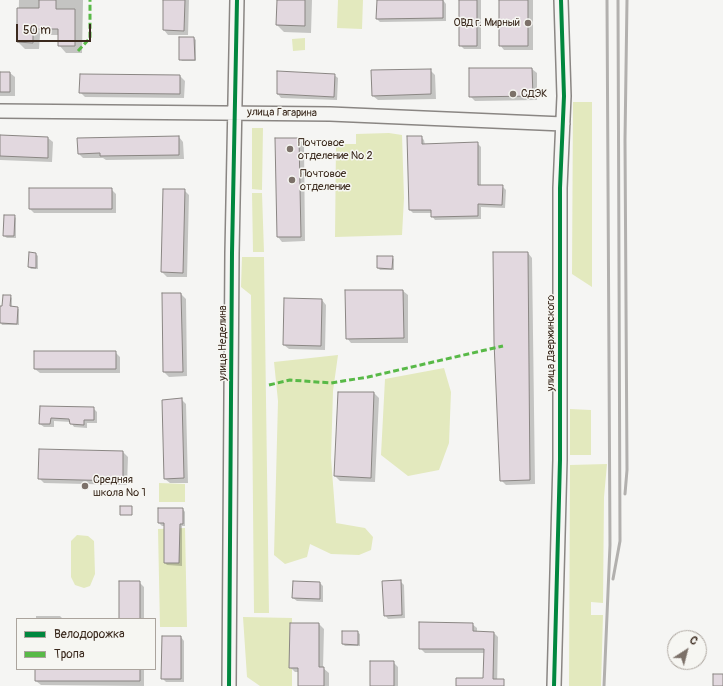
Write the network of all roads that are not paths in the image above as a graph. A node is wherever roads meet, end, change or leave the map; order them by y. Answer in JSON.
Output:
{"nodes":[{"id":1,"x":237,"y":0,"type":"edge"},
{"id":2,"x":561,"y":0,"type":"edge"},
{"id":3,"x":0,"y":111,"type":"edge"},
{"id":4,"x":234,"y":113,"type":"junction"},
{"id":5,"x":563,"y":124,"type":"junction"},
{"id":6,"x":229,"y":686,"type":"edge"},
{"id":7,"x":554,"y":686,"type":"edge"}],
"edges":[{"from":1,"to":4,"type":"street","name":"улица Неделина"},
{"from":2,"to":5,"type":"street","name":"улица Дзержинского"},
{"from":3,"to":4,"type":"street","name":"улица Гагарина"},
{"from":4,"to":5,"type":"street","name":"улица Гагарина"},
{"from":4,"to":6,"type":"street","name":"улица Неделина"},
{"from":5,"to":7,"type":"street","name":"улица Дзержинского"}]}
